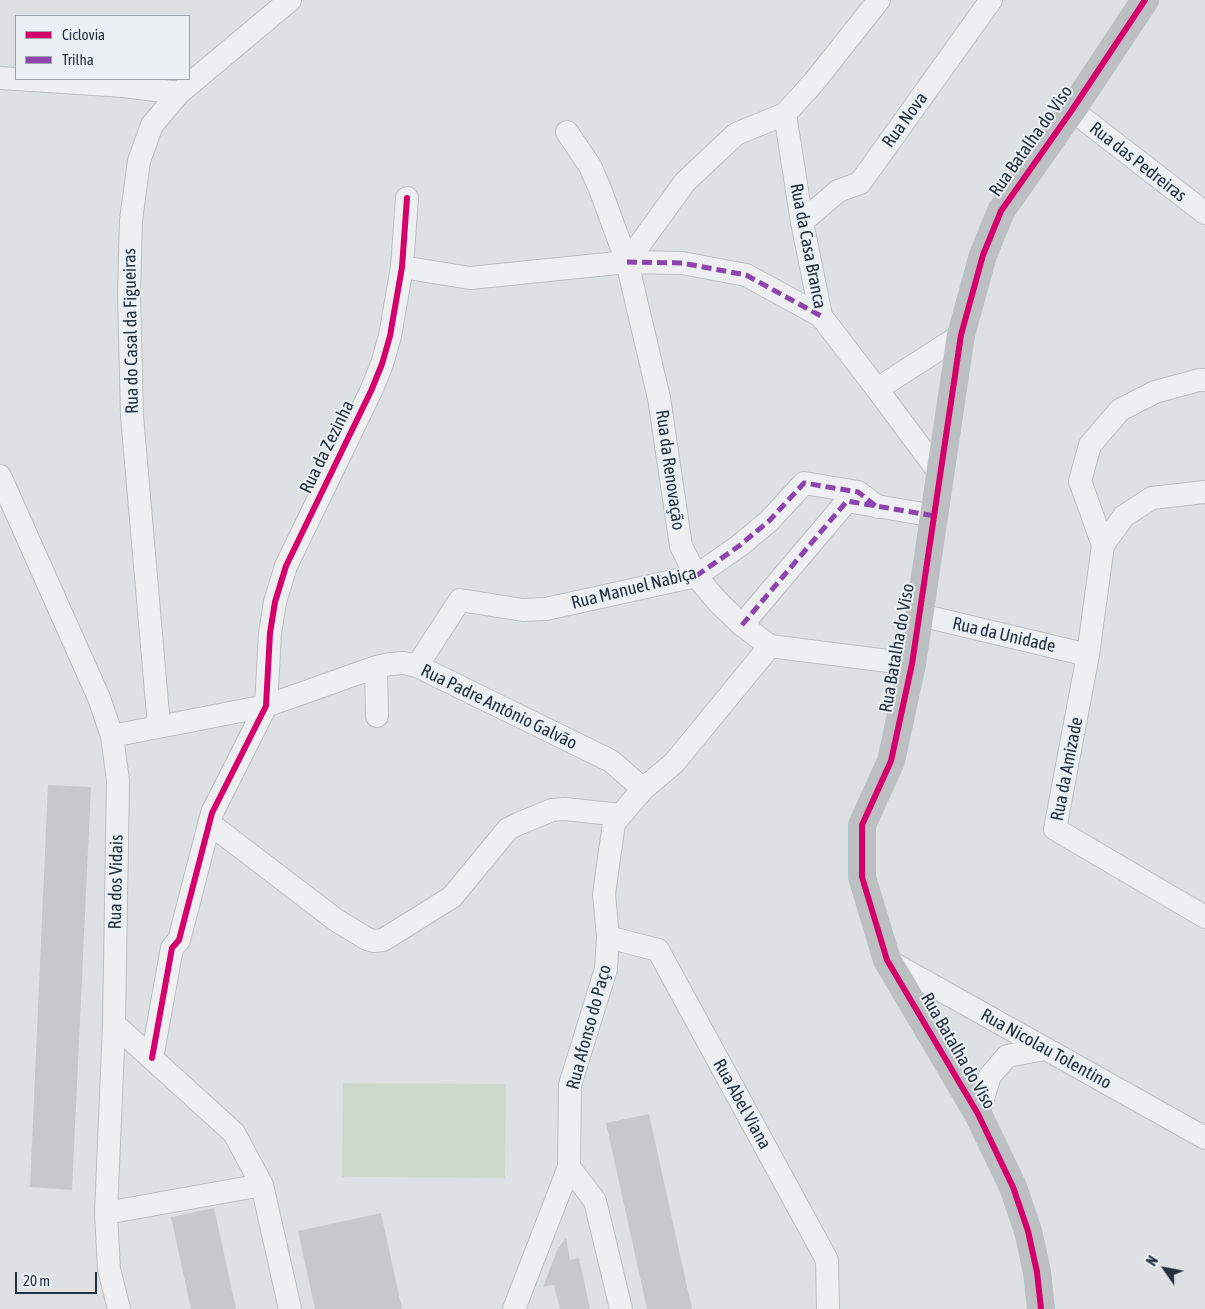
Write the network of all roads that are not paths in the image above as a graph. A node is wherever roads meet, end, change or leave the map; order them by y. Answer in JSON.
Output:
{"nodes":[{"id":1,"x":290,"y":0,"type":"edge"},
{"id":2,"x":879,"y":0,"type":"edge"},
{"id":3,"x":991,"y":0,"type":"edge"},
{"id":4,"x":1146,"y":0,"type":"edge"},
{"id":5,"x":0,"y":78,"type":"edge"},
{"id":6,"x":15,"y":79,"type":"edge"},
{"id":7,"x":31,"y":80,"type":"edge"},
{"id":8,"x":179,"y":93,"type":"junction"},
{"id":9,"x":1072,"y":110,"type":"junction"},
{"id":10,"x":785,"y":114,"type":"junction"},
{"id":11,"x":567,"y":132,"type":"dead end"},
{"id":12,"x":407,"y":198,"type":"dead end"},
{"id":13,"x":1205,"y":213,"type":"edge"},
{"id":14,"x":802,"y":222,"type":"junction"},
{"id":15,"x":627,"y":262,"type":"junction"},
{"id":16,"x":402,"y":268,"type":"junction"},
{"id":17,"x":821,"y":316,"type":"junction"},
{"id":18,"x":961,"y":335,"type":"junction"},
{"id":19,"x":1205,"y":380,"type":"edge"},
{"id":20,"x":877,"y":389,"type":"junction"},
{"id":21,"x":941,"y":475,"type":"junction"},
{"id":22,"x":0,"y":476,"type":"edge"},
{"id":23,"x":1205,"y":492,"type":"edge"},
{"id":24,"x":878,"y":507,"type":"junction"},
{"id":25,"x":935,"y":516,"type":"junction"},
{"id":26,"x":1103,"y":545,"type":"junction"},
{"id":27,"x":696,"y":576,"type":"junction"},
{"id":28,"x":920,"y":615,"type":"junction"},
{"id":29,"x":742,"y":625,"type":"junction"},
{"id":30,"x":770,"y":646,"type":"junction"},
{"id":31,"x":1088,"y":655,"type":"junction"},
{"id":32,"x":912,"y":664,"type":"junction"},
{"id":33,"x":417,"y":666,"type":"junction"},
{"id":34,"x":376,"y":667,"type":"junction"},
{"id":35,"x":266,"y":706,"type":"junction"},
{"id":36,"x":377,"y":716,"type":"dead end"},
{"id":37,"x":159,"y":726,"type":"junction"},
{"id":38,"x":112,"y":736,"type":"junction"},
{"id":39,"x":643,"y":790,"type":"junction"},
{"id":40,"x":621,"y":814,"type":"junction"},
{"id":41,"x":209,"y":823,"type":"junction"},
{"id":42,"x":1205,"y":917,"type":"edge"},
{"id":43,"x":608,"y":936,"type":"junction"},
{"id":44,"x":888,"y":960,"type":"junction"},
{"id":45,"x":114,"y":1024,"type":"junction"},
{"id":46,"x":1045,"y":1049,"type":"junction"},
{"id":47,"x":152,"y":1058,"type":"junction"},
{"id":48,"x":978,"y":1114,"type":"junction"},
{"id":49,"x":1205,"y":1138,"type":"edge"},
{"id":50,"x":569,"y":1167,"type":"junction"},
{"id":51,"x":262,"y":1185,"type":"junction"},
{"id":52,"x":106,"y":1212,"type":"junction"},
{"id":53,"x":119,"y":1309,"type":"edge"},
{"id":54,"x":290,"y":1309,"type":"edge"},
{"id":55,"x":514,"y":1309,"type":"edge"},
{"id":56,"x":621,"y":1309,"type":"edge"},
{"id":57,"x":828,"y":1309,"type":"edge"},
{"id":58,"x":1041,"y":1309,"type":"edge"}],
"edges":[{"from":1,"to":8,"type":"street","name":"Rua do Casal da Figueiras"},
{"from":2,"to":10,"type":"street"},
{"from":3,"to":14,"type":"street","name":"Rua Nova"},
{"from":4,"to":9,"type":"street","name":"Rua Batalha do Viso"},
{"from":5,"to":6,"type":"street"},
{"from":7,"to":8,"type":"street"},
{"from":8,"to":37,"type":"street","name":"Rua do Casal da Figueiras"},
{"from":9,"to":13,"type":"street","name":"Rua das Pedreiras"},
{"from":9,"to":18,"type":"street","name":"Rua Batalha do Viso"},
{"from":10,"to":14,"type":"street","name":"Rua da Casa Branca"},
{"from":10,"to":15,"type":"street"},
{"from":11,"to":15,"type":"street","name":"Rua da Renovação"},
{"from":12,"to":16,"type":"street","name":"Rua da Zezinha"},
{"from":14,"to":17,"type":"street","name":"Rua da Casa Branca"},
{"from":15,"to":16,"type":"street"},
{"from":15,"to":17,"type":"street"},
{"from":15,"to":27,"type":"street","name":"Rua da Renovação"},
{"from":16,"to":35,"type":"street","name":"Rua da Zezinha"},
{"from":17,"to":20,"type":"street","name":"Rua da Casa Branca"},
{"from":18,"to":20,"type":"street"},
{"from":18,"to":21,"type":"street","name":"Rua Batalha do Viso"},
{"from":19,"to":26,"type":"street"},
{"from":20,"to":21,"type":"street","name":"Rua da Casa Branca"},
{"from":21,"to":25,"type":"street","name":"Rua Batalha do Viso"},
{"from":22,"to":38,"type":"street","name":"Rua dos Vidais"},
{"from":23,"to":26,"type":"street"},
{"from":24,"to":25,"type":"street"},
{"from":24,"to":27,"type":"street","name":"Rua Manuel Nabiça"},
{"from":24,"to":29,"type":"street"},
{"from":25,"to":28,"type":"street","name":"Rua Batalha do Viso"},
{"from":26,"to":31,"type":"street"},
{"from":27,"to":29,"type":"street","name":"Rua da Renovação"},
{"from":27,"to":33,"type":"street","name":"Rua Manuel Nabiça"},
{"from":28,"to":31,"type":"street","name":"Rua da Unidade"},
{"from":28,"to":32,"type":"street","name":"Rua Batalha do Viso"},
{"from":29,"to":30,"type":"street","name":"Rua da Renovação"},
{"from":30,"to":32,"type":"street","name":"Rua da Renovação"},
{"from":30,"to":39,"type":"street","name":"Rua Afonso do Paço"},
{"from":31,"to":42,"type":"street","name":"Rua da Amizade"},
{"from":32,"to":44,"type":"street","name":"Rua Batalha do Viso"},
{"from":33,"to":34,"type":"street","name":"Rua Padre António Galvão"},
{"from":33,"to":39,"type":"street","name":"Rua Padre António Galvão"},
{"from":34,"to":35,"type":"street","name":"Rua Padre António Galvão"},
{"from":34,"to":36,"type":"street"},
{"from":35,"to":37,"type":"street","name":"Rua Padre António Galvão"},
{"from":35,"to":41,"type":"street"},
{"from":37,"to":38,"type":"street","name":"Rua Padre António Galvão"},
{"from":38,"to":45,"type":"street","name":"Rua dos Vidais"},
{"from":39,"to":40,"type":"street","name":"Rua Afonso do Paço"},
{"from":40,"to":41,"type":"street"},
{"from":40,"to":43,"type":"street","name":"Rua Afonso do Paço"},
{"from":41,"to":47,"type":"street"},
{"from":43,"to":50,"type":"street","name":"Rua Afonso do Paço"},
{"from":43,"to":57,"type":"street","name":"Rua Abel Viana"},
{"from":44,"to":46,"type":"street","name":"Rua Nicolau Tolentino"},
{"from":44,"to":48,"type":"street","name":"Rua Batalha do Viso"},
{"from":45,"to":47,"type":"street"},
{"from":45,"to":52,"type":"street","name":"Rua dos Vidais"},
{"from":46,"to":48,"type":"street"},
{"from":46,"to":49,"type":"street","name":"Rua Nicolau Tolentino"},
{"from":47,"to":51,"type":"street"},
{"from":48,"to":58,"type":"street","name":"Rua Batalha do Viso"},
{"from":50,"to":55,"type":"street","name":"Rua Afonso do Paço"},
{"from":50,"to":56,"type":"street"},
{"from":51,"to":52,"type":"street"},
{"from":51,"to":54,"type":"street"},
{"from":52,"to":53,"type":"street","name":"Rua dos Vidais"}]}
